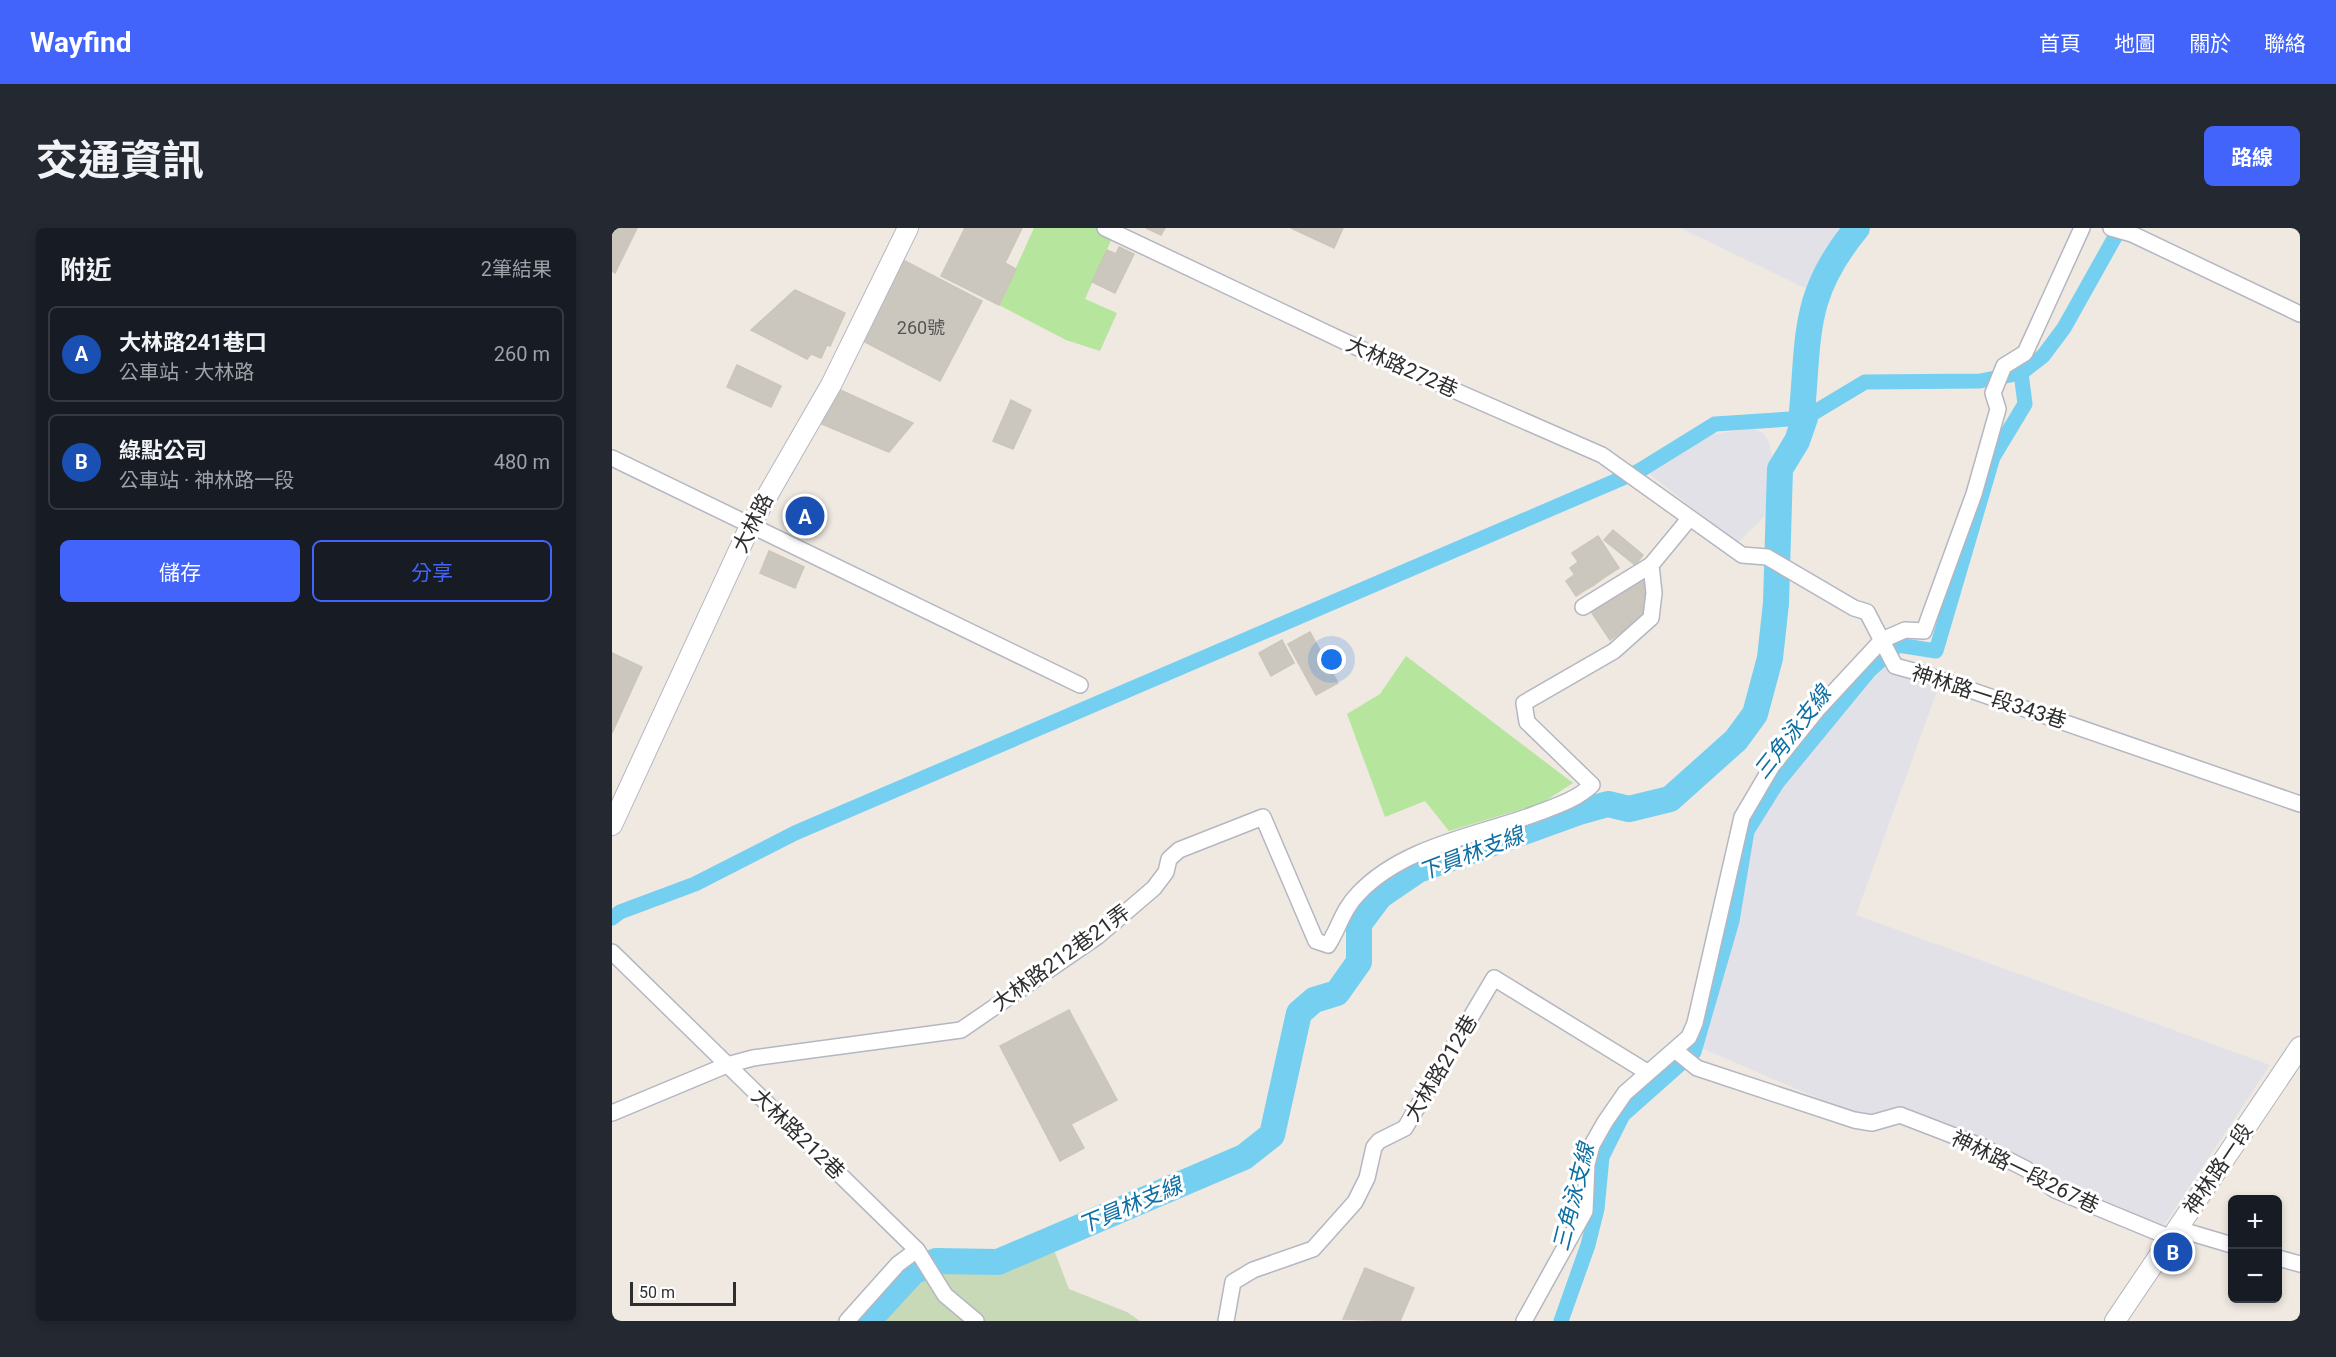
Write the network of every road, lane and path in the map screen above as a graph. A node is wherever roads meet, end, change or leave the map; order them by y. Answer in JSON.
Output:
{"nodes":[{"id":1,"x":908,"y":228,"type":"edge"},
{"id":2,"x":1105,"y":228,"type":"edge"},
{"id":3,"x":2082,"y":228,"type":"edge"},
{"id":4,"x":2111,"y":228,"type":"edge"},
{"id":5,"x":2137,"y":231,"type":"edge"},
{"id":6,"x":2300,"y":314,"type":"edge"},
{"id":7,"x":612,"y":458,"type":"edge"},
{"id":8,"x":1689,"y":519,"type":"junction"},
{"id":9,"x":751,"y":524,"type":"junction"},
{"id":10,"x":1651,"y":565,"type":"junction"},
{"id":11,"x":1583,"y":607,"type":"dead end"},
{"id":12,"x":1882,"y":640,"type":"junction"},
{"id":13,"x":1080,"y":685,"type":"dead end"},
{"id":14,"x":2300,"y":804,"type":"edge"},
{"id":15,"x":612,"y":825,"type":"edge"},
{"id":16,"x":612,"y":952,"type":"edge"},
{"id":17,"x":2300,"y":1047,"type":"edge"},
{"id":18,"x":1676,"y":1051,"type":"junction"},
{"id":19,"x":727,"y":1065,"type":"junction"},
{"id":20,"x":1647,"y":1072,"type":"junction"},
{"id":21,"x":612,"y":1113,"type":"edge"},
{"id":22,"x":2175,"y":1233,"type":"junction"},
{"id":23,"x":2228,"y":1244,"type":"edge"},
{"id":24,"x":917,"y":1250,"type":"junction"},
{"id":25,"x":2282,"y":1259,"type":"edge"},
{"id":26,"x":2300,"y":1264,"type":"edge"},
{"id":27,"x":847,"y":1321,"type":"edge"},
{"id":28,"x":976,"y":1321,"type":"edge"},
{"id":29,"x":1226,"y":1321,"type":"edge"},
{"id":30,"x":1524,"y":1321,"type":"edge"},
{"id":31,"x":2115,"y":1321,"type":"edge"}],
"edges":[{"from":1,"to":9,"type":"street","name":"大林路"},
{"from":2,"to":8,"type":"street","name":"大林路272巷"},
{"from":3,"to":12,"type":"street"},
{"from":4,"to":5,"type":"street"},
{"from":5,"to":6,"type":"street"},
{"from":7,"to":9,"type":"street"},
{"from":8,"to":10,"type":"street"},
{"from":8,"to":12,"type":"street","name":"神林路一段343巷"},
{"from":9,"to":13,"type":"street"},
{"from":9,"to":15,"type":"street","name":"大林路"},
{"from":10,"to":11,"type":"street"},
{"from":10,"to":19,"type":"street","name":"大林路212巷21弄"},
{"from":12,"to":14,"type":"street","name":"神林路一段343巷"},
{"from":12,"to":18,"type":"street"},
{"from":16,"to":19,"type":"street","name":"大林路212巷"},
{"from":17,"to":22,"type":"street","name":"神林路一段"},
{"from":18,"to":20,"type":"street"},
{"from":18,"to":22,"type":"street","name":"神林路一段267巷"},
{"from":19,"to":21,"type":"street","name":"大林路212巷21弄"},
{"from":19,"to":24,"type":"street","name":"大林路212巷"},
{"from":20,"to":29,"type":"street","name":"大林路212巷"},
{"from":20,"to":30,"type":"street"},
{"from":22,"to":23,"type":"street","name":"神林路一段267巷"},
{"from":22,"to":31,"type":"street","name":"神林路一段"},
{"from":24,"to":27,"type":"street"},
{"from":24,"to":28,"type":"street","name":"大林路212巷"},
{"from":25,"to":26,"type":"street"}]}
